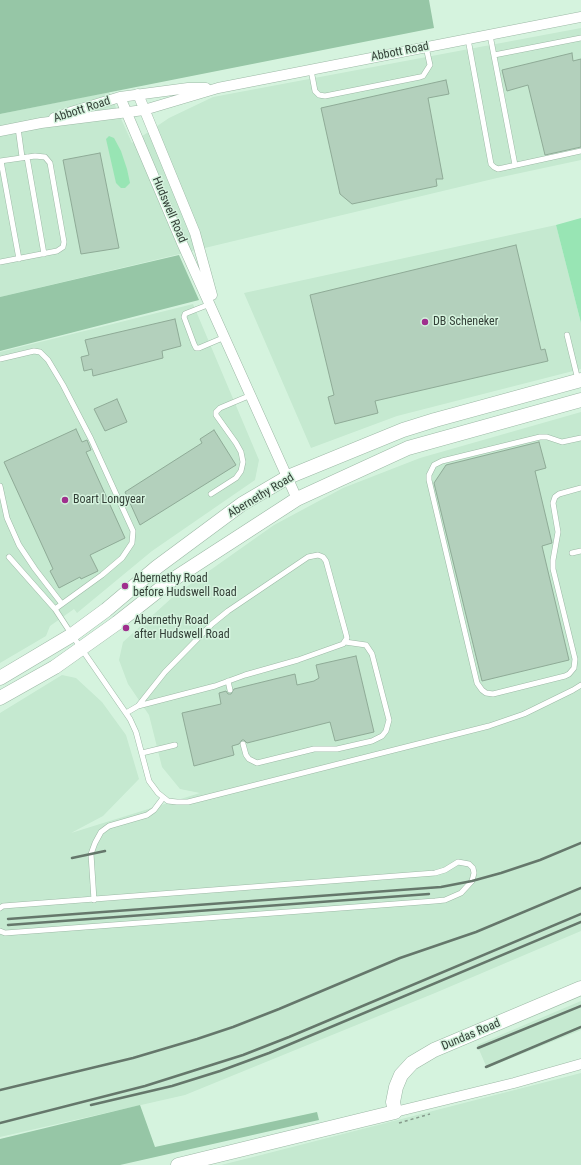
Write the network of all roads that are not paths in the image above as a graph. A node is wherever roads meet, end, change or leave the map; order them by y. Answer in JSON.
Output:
{"nodes":[{"id":1,"x":581,"y":17,"type":"edge"},
{"id":2,"x":490,"y":35,"type":"junction"},
{"id":3,"x":581,"y":38,"type":"edge"},
{"id":4,"x":468,"y":39,"type":"junction"},
{"id":5,"x":426,"y":47,"type":"junction"},
{"id":6,"x":494,"y":55,"type":"junction"},
{"id":7,"x":311,"y":70,"type":"junction"},
{"id":8,"x":218,"y":88,"type":"junction"},
{"id":9,"x":138,"y":94,"type":"junction"},
{"id":10,"x":120,"y":97,"type":"junction"},
{"id":11,"x":144,"y":110,"type":"junction"},
{"id":12,"x":127,"y":112,"type":"junction"},
{"id":13,"x":41,"y":123,"type":"junction"},
{"id":14,"x":18,"y":128,"type":"junction"},
{"id":15,"x":0,"y":132,"type":"edge"},
{"id":16,"x":581,"y":151,"type":"edge"},
{"id":17,"x":24,"y":157,"type":"junction"},
{"id":18,"x":0,"y":161,"type":"edge"},
{"id":19,"x":515,"y":165,"type":"junction"},
{"id":20,"x":44,"y":254,"type":"junction"},
{"id":21,"x":19,"y":259,"type":"junction"},
{"id":22,"x":0,"y":262,"type":"edge"},
{"id":23,"x":210,"y":304,"type":"junction"},
{"id":24,"x":219,"y":322,"type":"junction"},
{"id":25,"x":567,"y":335,"type":"dead end"},
{"id":26,"x":225,"y":336,"type":"junction"},
{"id":27,"x":0,"y":360,"type":"edge"},
{"id":28,"x":580,"y":382,"type":"edge"},
{"id":29,"x":251,"y":395,"type":"junction"},
{"id":30,"x":581,"y":400,"type":"edge"},
{"id":31,"x":581,"y":438,"type":"edge"},
{"id":32,"x":288,"y":477,"type":"junction"},
{"id":33,"x":0,"y":486,"type":"edge"},
{"id":34,"x":581,"y":488,"type":"edge"},
{"id":35,"x":211,"y":494,"type":"dead end"},
{"id":36,"x":297,"y":499,"type":"junction"},
{"id":37,"x":581,"y":551,"type":"edge"},
{"id":38,"x":572,"y":553,"type":"dead end"},
{"id":39,"x":9,"y":556,"type":"dead end"},
{"id":40,"x":62,"y":604,"type":"junction"},
{"id":41,"x":55,"y":609,"type":"junction"},
{"id":42,"x":72,"y":635,"type":"junction"},
{"id":43,"x":345,"y":642,"type":"junction"},
{"id":44,"x":82,"y":649,"type":"junction"},
{"id":45,"x":0,"y":678,"type":"edge"},
{"id":46,"x":228,"y":681,"type":"junction"},
{"id":47,"x":581,"y":685,"type":"edge"},
{"id":48,"x":230,"y":690,"type":"dead end"},
{"id":49,"x":0,"y":698,"type":"edge"},
{"id":50,"x":138,"y":706,"type":"junction"},
{"id":51,"x":126,"y":713,"type":"junction"},
{"id":52,"x":243,"y":744,"type":"dead end"},
{"id":53,"x":175,"y":745,"type":"dead end"},
{"id":54,"x":142,"y":753,"type":"junction"},
{"id":55,"x":163,"y":798,"type":"junction"},
{"id":56,"x":94,"y":900,"type":"junction"},
{"id":57,"x":0,"y":908,"type":"edge"},
{"id":58,"x":0,"y":931,"type":"edge"},
{"id":59,"x":581,"y":988,"type":"edge"},
{"id":60,"x":581,"y":1064,"type":"edge"},
{"id":61,"x":396,"y":1112,"type":"junction"},
{"id":62,"x":178,"y":1165,"type":"edge"}],
"edges":[{"from":1,"to":2,"type":"street","name":"Abbott Road"},
{"from":2,"to":4,"type":"street","name":"Abbott Road"},
{"from":2,"to":6,"type":"lane"},
{"from":3,"to":6,"type":"lane"},
{"from":4,"to":5,"type":"street","name":"Abbott Road"},
{"from":4,"to":19,"type":"lane"},
{"from":5,"to":7,"type":"street","name":"Abbott Road"},
{"from":5,"to":7,"type":"lane"},
{"from":6,"to":19,"type":"lane"},
{"from":7,"to":8,"type":"street","name":"Abbott Road"},
{"from":8,"to":9,"type":"street","name":"Abbott Road"},
{"from":8,"to":11,"type":"street","name":"Abbott Road"},
{"from":9,"to":10,"type":"street","name":"Abbott Road"},
{"from":9,"to":11,"type":"street","name":"Hudswell Road"},
{"from":10,"to":12,"type":"street","name":"Hudswell Road"},
{"from":10,"to":13,"type":"street","name":"Abbott Road"},
{"from":11,"to":12,"type":"street","name":"Abbott Road"},
{"from":11,"to":24,"type":"street","name":"Hudswell Road"},
{"from":12,"to":13,"type":"street","name":"Abbott Road"},
{"from":12,"to":23,"type":"street","name":"Hudswell Road"},
{"from":13,"to":14,"type":"street","name":"Abbott Road"},
{"from":14,"to":15,"type":"street","name":"Abbott Road"},
{"from":14,"to":17,"type":"lane"},
{"from":16,"to":19,"type":"lane"},
{"from":17,"to":18,"type":"lane"},
{"from":17,"to":20,"type":"lane"},
{"from":17,"to":20,"type":"lane"},
{"from":18,"to":21,"type":"lane"},
{"from":20,"to":21,"type":"lane"},
{"from":21,"to":22,"type":"lane"},
{"from":23,"to":24,"type":"street","name":"Hudswell Road"},
{"from":23,"to":26,"type":"lane"},
{"from":24,"to":26,"type":"street","name":"Hudswell Road"},
{"from":25,"to":28,"type":"lane"},
{"from":26,"to":29,"type":"street","name":"Hudswell Road"},
{"from":27,"to":40,"type":"lane"},
{"from":28,"to":32,"type":"main road","name":"Abernethy Road"},
{"from":29,"to":32,"type":"street","name":"Hudswell Road"},
{"from":29,"to":35,"type":"lane"},
{"from":30,"to":36,"type":"main road","name":"Abernethy Road"},
{"from":31,"to":34,"type":"lane"},
{"from":32,"to":36,"type":"street","name":"Hudswell Road"},
{"from":32,"to":42,"type":"main road","name":"Abernethy Road"},
{"from":33,"to":40,"type":"lane"},
{"from":36,"to":44,"type":"main road","name":"Abernethy Road"},
{"from":37,"to":38,"type":"lane"},
{"from":39,"to":41,"type":"lane"},
{"from":40,"to":41,"type":"lane"},
{"from":41,"to":42,"type":"lane"},
{"from":42,"to":44,"type":"lane"},
{"from":42,"to":45,"type":"main road","name":"Abernethy Road"},
{"from":43,"to":46,"type":"lane"},
{"from":43,"to":50,"type":"lane"},
{"from":43,"to":52,"type":"lane"},
{"from":44,"to":49,"type":"main road","name":"Abernethy Road"},
{"from":44,"to":51,"type":"lane"},
{"from":46,"to":48,"type":"lane"},
{"from":46,"to":50,"type":"lane"},
{"from":47,"to":55,"type":"lane"},
{"from":50,"to":51,"type":"lane"},
{"from":51,"to":54,"type":"lane"},
{"from":53,"to":54,"type":"lane"},
{"from":54,"to":55,"type":"lane"},
{"from":55,"to":56,"type":"lane"},
{"from":56,"to":57,"type":"lane"},
{"from":56,"to":58,"type":"lane"},
{"from":59,"to":61,"type":"main road","name":"Dundas Road"},
{"from":60,"to":61,"type":"street"},
{"from":61,"to":62,"type":"main road"}]}
